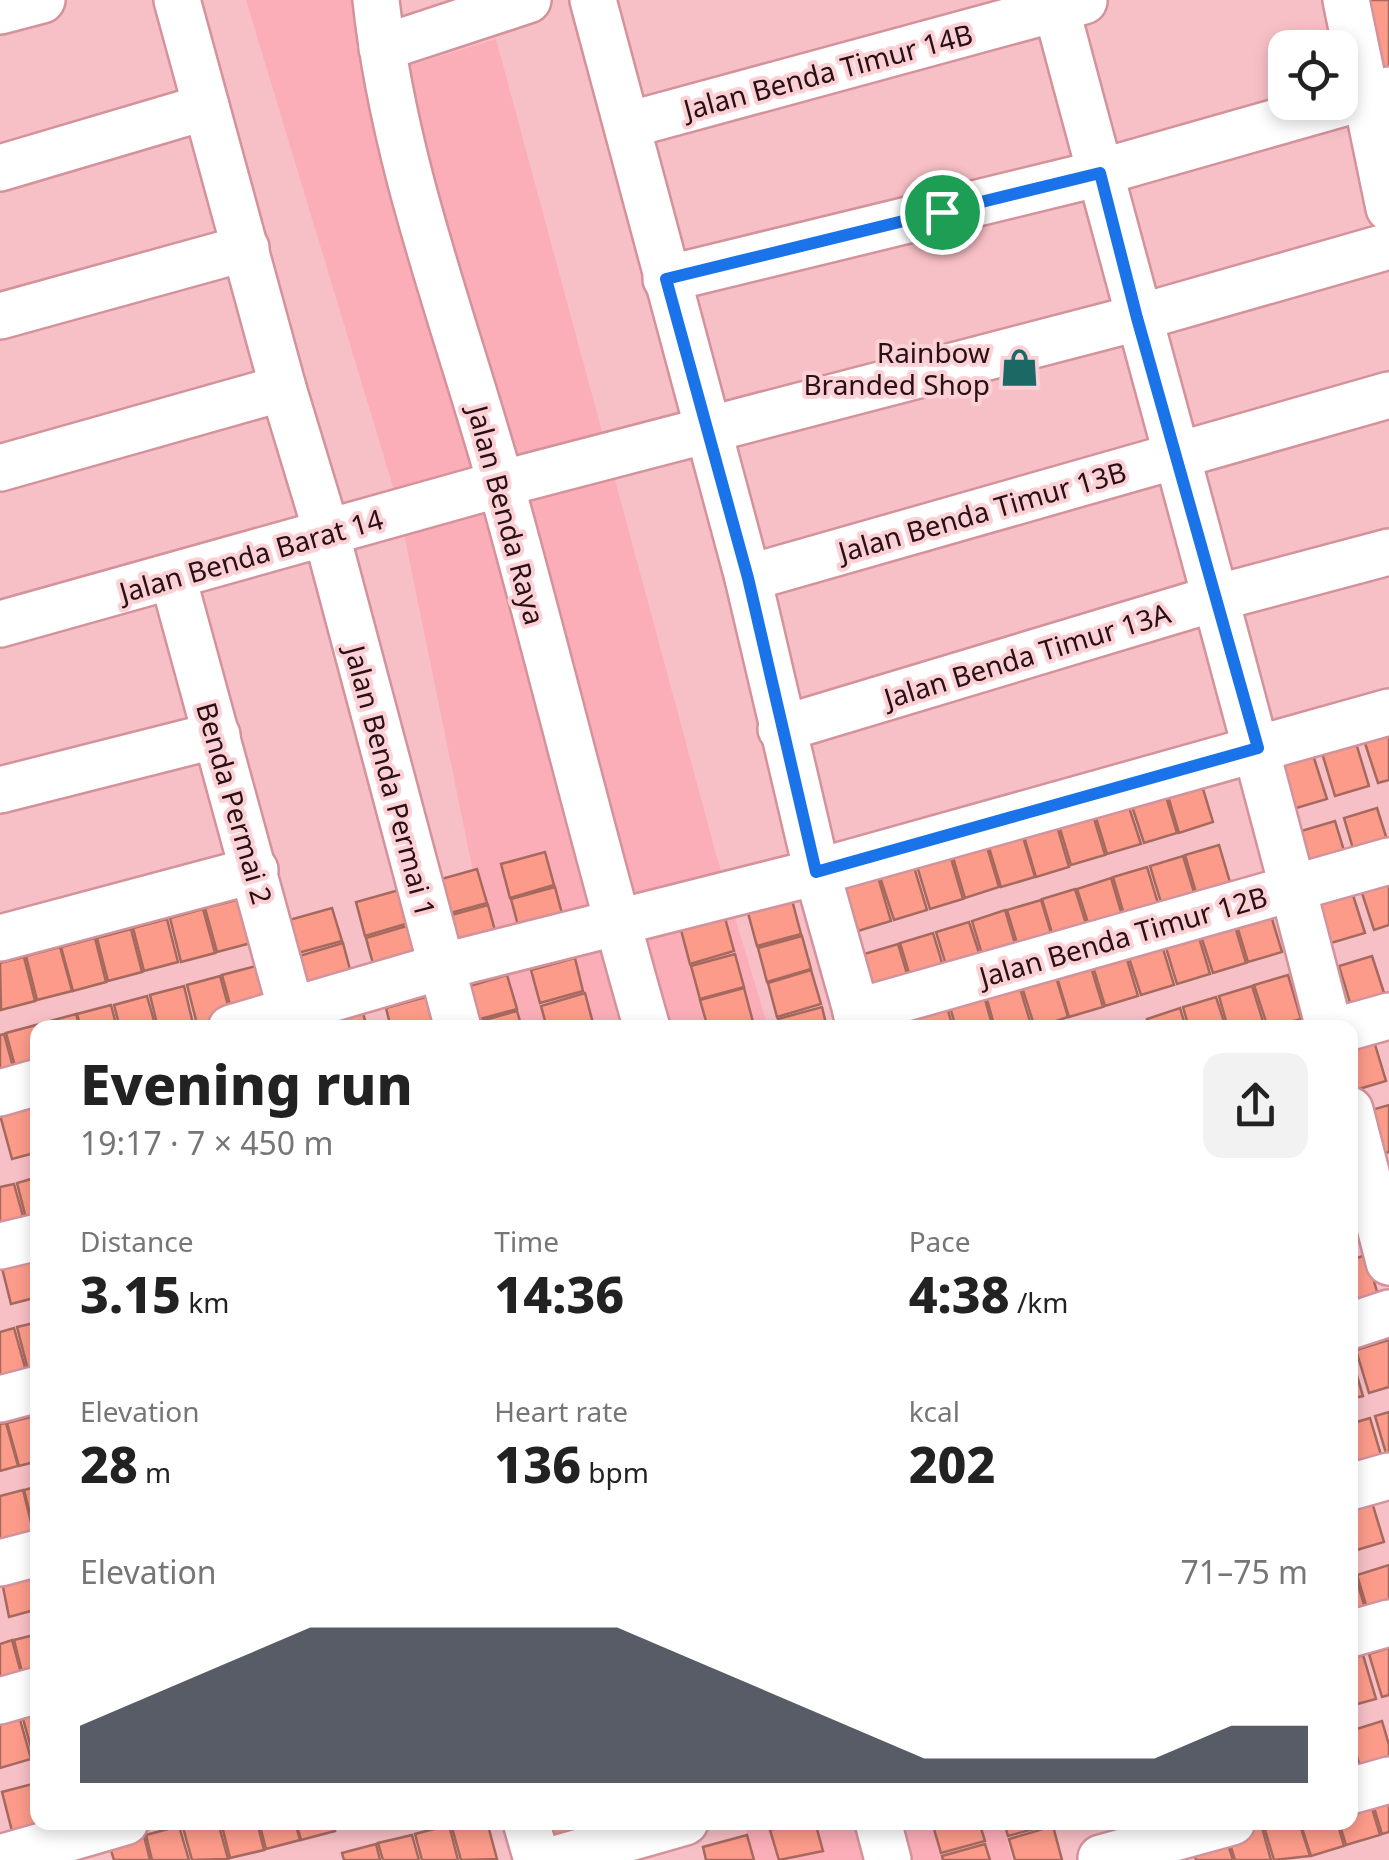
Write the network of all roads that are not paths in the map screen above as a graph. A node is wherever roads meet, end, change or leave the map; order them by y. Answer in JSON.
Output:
{"nodes":[{"id":1,"x":42,"y":0,"type":"edge"},
{"id":2,"x":178,"y":0,"type":"edge"},
{"id":3,"x":376,"y":0,"type":"edge"},
{"id":4,"x":528,"y":0,"type":"edge"},
{"id":5,"x":593,"y":0,"type":"edge"},
{"id":6,"x":1346,"y":0,"type":"edge"},
{"id":7,"x":1066,"y":3,"type":"edge"},
{"id":8,"x":0,"y":12,"type":"edge"},
{"id":9,"x":382,"y":48,"type":"junction"},
{"id":10,"x":1379,"y":92,"type":"edge"},
{"id":11,"x":206,"y":107,"type":"junction"},
{"id":12,"x":628,"y":126,"type":"junction"},
{"id":13,"x":0,"y":168,"type":"edge"},
{"id":14,"x":1100,"y":173,"type":"junction"},
{"id":15,"x":1389,"y":208,"type":"edge"},
{"id":16,"x":1389,"y":246,"type":"edge"},
{"id":17,"x":246,"y":248,"type":"junction"},
{"id":18,"x":666,"y":279,"type":"junction"},
{"id":19,"x":0,"y":316,"type":"edge"},
{"id":20,"x":1137,"y":318,"type":"junction"},
{"id":21,"x":283,"y":388,"type":"junction"},
{"id":22,"x":1389,"y":395,"type":"edge"},
{"id":23,"x":708,"y":429,"type":"junction"},
{"id":24,"x":1176,"y":455,"type":"junction"},
{"id":25,"x":0,"y":468,"type":"edge"},
{"id":26,"x":500,"y":484,"type":"junction"},
{"id":27,"x":326,"y":535,"type":"junction"},
{"id":28,"x":1389,"y":552,"type":"edge"},
{"id":29,"x":173,"y":578,"type":"junction"},
{"id":30,"x":748,"y":578,"type":"junction"},
{"id":31,"x":1216,"y":598,"type":"junction"},
{"id":32,"x":0,"y":624,"type":"edge"},
{"id":33,"x":1389,"y":712,"type":"edge"},
{"id":34,"x":781,"y":729,"type":"junction"},
{"id":35,"x":216,"y":734,"type":"junction"},
{"id":36,"x":1258,"y":748,"type":"junction"},
{"id":37,"x":0,"y":790,"type":"edge"},
{"id":38,"x":1389,"y":860,"type":"edge"},
{"id":39,"x":255,"y":870,"type":"junction"},
{"id":40,"x":816,"y":872,"type":"junction"},
{"id":41,"x":1293,"y":888,"type":"junction"},
{"id":42,"x":616,"y":921,"type":"junction"},
{"id":43,"x":0,"y":938,"type":"edge"},
{"id":44,"x":440,"y":967,"type":"junction"},
{"id":45,"x":1389,"y":1016,"type":"edge"},
{"id":46,"x":293,"y":1018,"type":"edge"},
{"id":47,"x":456,"y":1020,"type":"edge"},
{"id":48,"x":645,"y":1020,"type":"edge"},
{"id":49,"x":858,"y":1020,"type":"edge"},
{"id":50,"x":1326,"y":1020,"type":"edge"},
{"id":51,"x":1358,"y":1025,"type":"edge"},
{"id":52,"x":30,"y":1084,"type":"edge"},
{"id":53,"x":0,"y":1092,"type":"edge"},
{"id":54,"x":1358,"y":1139,"type":"edge"},
{"id":55,"x":1369,"y":1179,"type":"edge"},
{"id":56,"x":30,"y":1239,"type":"edge"},
{"id":57,"x":0,"y":1246,"type":"edge"},
{"id":58,"x":1389,"y":1262,"type":"edge"},
{"id":59,"x":1389,"y":1313,"type":"edge"},
{"id":60,"x":1358,"y":1323,"type":"edge"},
{"id":61,"x":30,"y":1390,"type":"edge"},
{"id":62,"x":0,"y":1398,"type":"edge"},
{"id":63,"x":1389,"y":1476,"type":"edge"},
{"id":64,"x":1358,"y":1485,"type":"edge"},
{"id":65,"x":30,"y":1555,"type":"edge"},
{"id":66,"x":0,"y":1564,"type":"edge"},
{"id":67,"x":1389,"y":1623,"type":"edge"},
{"id":68,"x":1358,"y":1632,"type":"edge"},
{"id":69,"x":30,"y":1692,"type":"edge"},
{"id":70,"x":0,"y":1701,"type":"edge"},
{"id":71,"x":1389,"y":1780,"type":"edge"},
{"id":72,"x":1358,"y":1788,"type":"edge"},
{"id":73,"x":97,"y":1830,"type":"edge"},
{"id":74,"x":528,"y":1830,"type":"edge"},
{"id":75,"x":659,"y":1830,"type":"edge"},
{"id":76,"x":686,"y":1830,"type":"edge"},
{"id":77,"x":880,"y":1830,"type":"edge"},
{"id":78,"x":1189,"y":1830,"type":"edge"},
{"id":79,"x":1098,"y":1847,"type":"edge"},
{"id":80,"x":0,"y":1858,"type":"edge"},
{"id":81,"x":537,"y":1860,"type":"edge"},
{"id":82,"x":552,"y":1860,"type":"edge"},
{"id":83,"x":694,"y":1860,"type":"edge"},
{"id":84,"x":888,"y":1860,"type":"edge"}],
"edges":[{"from":1,"to":8,"type":"street"},
{"from":2,"to":11,"type":"street","name":"Jalan Benda Permai 1"},
{"from":3,"to":9,"type":"street","name":"Jalan Benda Raya"},
{"from":4,"to":9,"type":"street"},
{"from":5,"to":12,"type":"street"},
{"from":6,"to":10,"type":"street"},
{"from":7,"to":12,"type":"street","name":"Jalan Benda Timur 14B"},
{"from":7,"to":14,"type":"street"},
{"from":9,"to":26,"type":"street","name":"Jalan Benda Raya"},
{"from":10,"to":14,"type":"street"},
{"from":10,"to":15,"type":"street"},
{"from":11,"to":13,"type":"street"},
{"from":11,"to":17,"type":"street","name":"Jalan Benda Permai 1"},
{"from":12,"to":18,"type":"street"},
{"from":14,"to":18,"type":"street"},
{"from":14,"to":20,"type":"street"},
{"from":16,"to":20,"type":"street","name":"Jalan Benda Barat 14"},
{"from":17,"to":19,"type":"street"},
{"from":17,"to":21,"type":"street","name":"Jalan Benda Permai 1"},
{"from":18,"to":23,"type":"street"},
{"from":20,"to":23,"type":"street","name":"Jalan Benda Barat 14"},
{"from":20,"to":24,"type":"street"},
{"from":21,"to":25,"type":"street"},
{"from":21,"to":27,"type":"street","name":"Jalan Benda Permai 1"},
{"from":22,"to":24,"type":"street","name":"Jalan Benda Timur 13B"},
{"from":23,"to":26,"type":"street","name":"Jalan Benda Barat 14"},
{"from":23,"to":30,"type":"street"},
{"from":24,"to":30,"type":"street","name":"Jalan Benda Timur 13B"},
{"from":24,"to":31,"type":"street"},
{"from":26,"to":27,"type":"street","name":"Jalan Benda Barat 14"},
{"from":26,"to":42,"type":"street","name":"Jalan Benda Raya"},
{"from":27,"to":29,"type":"street","name":"Jalan Benda Barat 14"},
{"from":27,"to":44,"type":"street","name":"Jalan Benda Permai 1"},
{"from":28,"to":31,"type":"street","name":"Jalan Benda Timur 13A"},
{"from":29,"to":32,"type":"street","name":"Jalan Benda Barat 14"},
{"from":29,"to":35,"type":"street","name":"Benda Permai 2"},
{"from":30,"to":34,"type":"street"},
{"from":31,"to":34,"type":"street","name":"Jalan Benda Timur 13A"},
{"from":31,"to":36,"type":"street"},
{"from":33,"to":36,"type":"street"},
{"from":34,"to":40,"type":"street"},
{"from":35,"to":37,"type":"street"},
{"from":35,"to":39,"type":"street","name":"Benda Permai 2"},
{"from":36,"to":40,"type":"street"},
{"from":36,"to":41,"type":"street"},
{"from":38,"to":41,"type":"street","name":"Jalan Benda Timur 12B"},
{"from":39,"to":43,"type":"street"},
{"from":39,"to":46,"type":"street","name":"Benda Permai 2"},
{"from":40,"to":42,"type":"street"},
{"from":40,"to":49,"type":"street"},
{"from":41,"to":49,"type":"street","name":"Jalan Benda Timur 12B"},
{"from":41,"to":50,"type":"street"},
{"from":42,"to":44,"type":"street"},
{"from":42,"to":48,"type":"street","name":"Jalan Benda Raya"},
{"from":44,"to":46,"type":"street"},
{"from":44,"to":47,"type":"street","name":"Jalan Benda Permai 1"},
{"from":45,"to":51,"type":"street"},
{"from":52,"to":53,"type":"street"},
{"from":54,"to":55,"type":"street"},
{"from":55,"to":58,"type":"street"},
{"from":56,"to":57,"type":"street"},
{"from":59,"to":60,"type":"street"},
{"from":61,"to":62,"type":"street"},
{"from":63,"to":64,"type":"street"},
{"from":65,"to":66,"type":"street"},
{"from":67,"to":68,"type":"street"},
{"from":69,"to":70,"type":"street"},
{"from":71,"to":72,"type":"street"},
{"from":73,"to":80,"type":"street"},
{"from":74,"to":81,"type":"street"},
{"from":75,"to":82,"type":"street"},
{"from":76,"to":83,"type":"street"},
{"from":77,"to":84,"type":"street"},
{"from":78,"to":79,"type":"street"}]}
